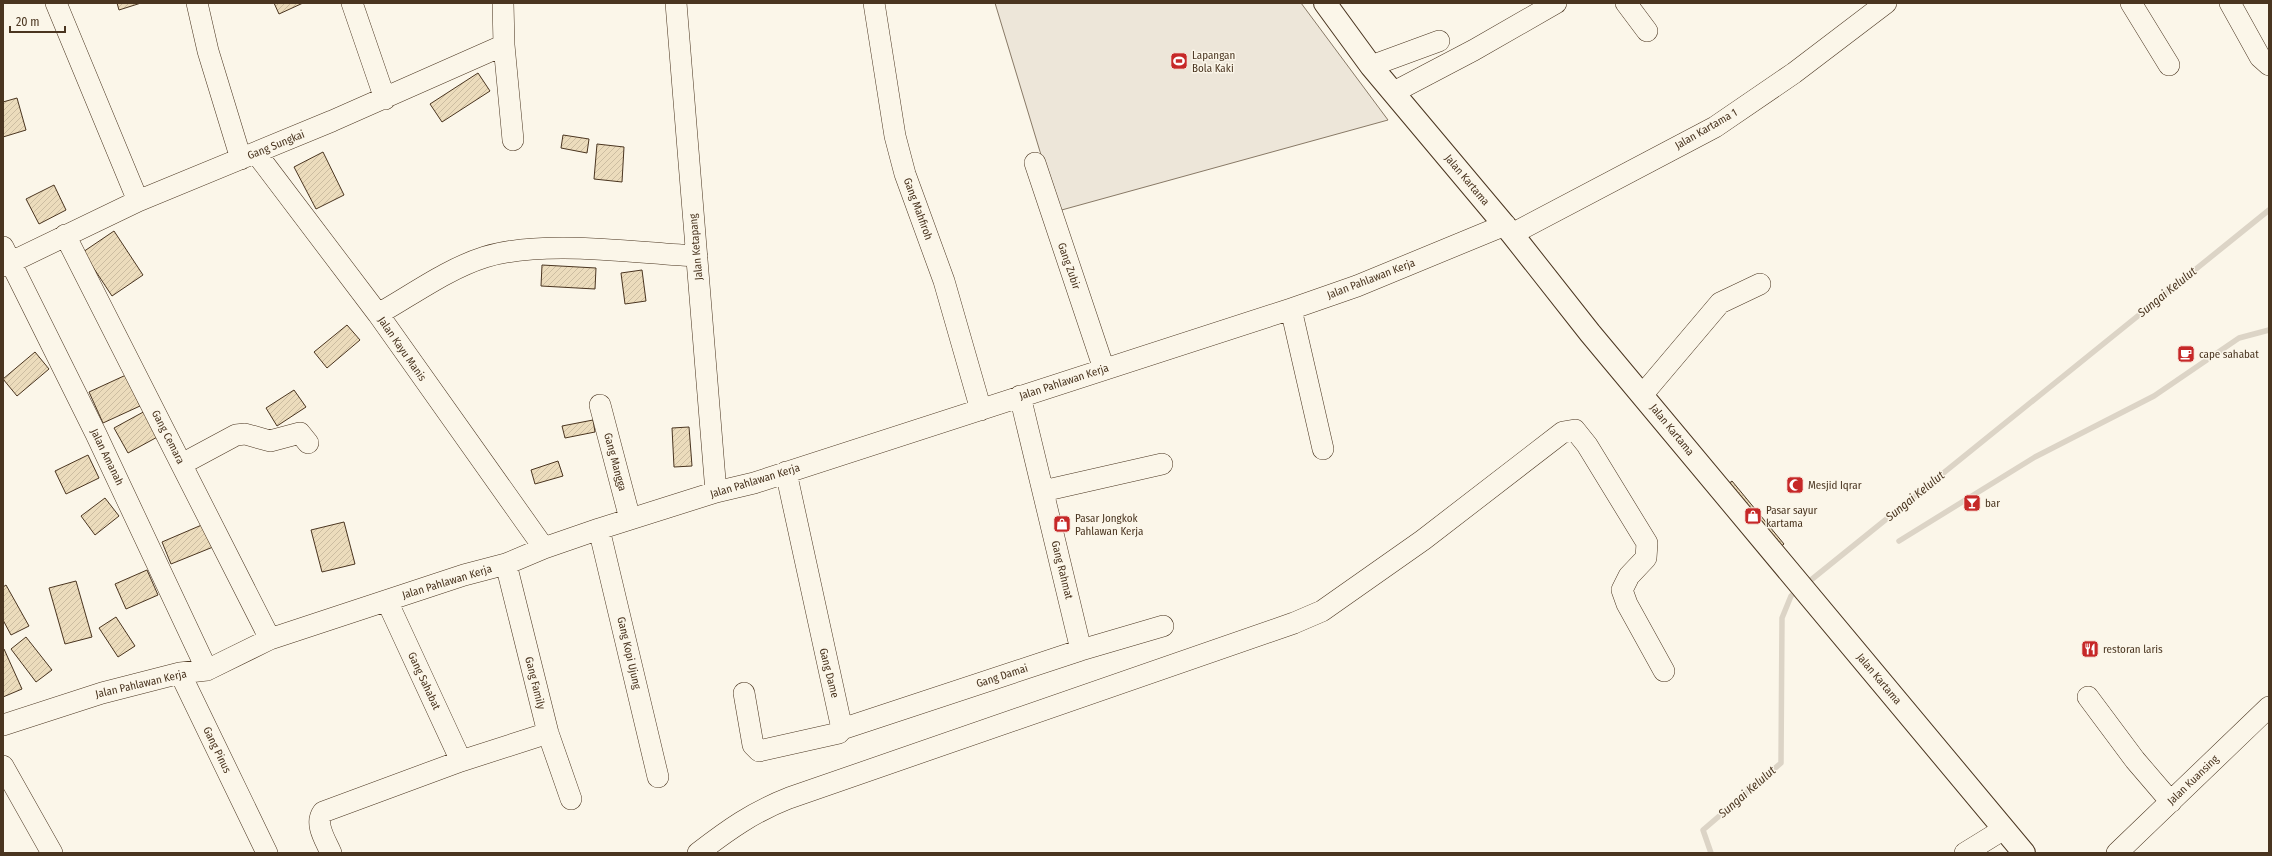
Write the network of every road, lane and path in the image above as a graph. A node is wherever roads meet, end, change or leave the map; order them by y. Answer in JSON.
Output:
{"nodes":[{"id":1,"x":56,"y":3,"type":"edge"},
{"id":2,"x":197,"y":3,"type":"edge"},
{"id":3,"x":352,"y":3,"type":"edge"},
{"id":4,"x":503,"y":3,"type":"edge"},
{"id":5,"x":676,"y":3,"type":"edge"},
{"id":6,"x":874,"y":3,"type":"edge"},
{"id":7,"x":1325,"y":3,"type":"edge"},
{"id":8,"x":1556,"y":3,"type":"edge"},
{"id":9,"x":1626,"y":3,"type":"edge"},
{"id":10,"x":1886,"y":3,"type":"edge"},
{"id":11,"x":2131,"y":3,"type":"edge"},
{"id":12,"x":2230,"y":3,"type":"edge"},
{"id":13,"x":1647,"y":31,"type":"dead end"},
{"id":14,"x":1439,"y":41,"type":"dead end"},
{"id":15,"x":504,"y":46,"type":"junction"},
{"id":16,"x":2169,"y":65,"type":"dead end"},
{"id":17,"x":2269,"y":65,"type":"edge"},
{"id":18,"x":1371,"y":66,"type":"junction"},
{"id":19,"x":1394,"y":92,"type":"junction"},
{"id":20,"x":385,"y":99,"type":"junction"},
{"id":21,"x":513,"y":140,"type":"dead end"},
{"id":22,"x":248,"y":156,"type":"junction"},
{"id":23,"x":1035,"y":163,"type":"dead end"},
{"id":24,"x":138,"y":201,"type":"junction"},
{"id":25,"x":1509,"y":230,"type":"junction"},
{"id":26,"x":65,"y":236,"type":"junction"},
{"id":27,"x":696,"y":256,"type":"junction"},
{"id":28,"x":5,"y":259,"type":"edge"},
{"id":29,"x":1760,"y":284,"type":"dead end"},
{"id":30,"x":1291,"y":309,"type":"junction"},
{"id":31,"x":378,"y":314,"type":"junction"},
{"id":32,"x":1104,"y":369,"type":"junction"},
{"id":33,"x":1644,"y":394,"type":"junction"},
{"id":34,"x":1020,"y":396,"type":"junction"},
{"id":35,"x":600,"y":405,"type":"dead end"},
{"id":36,"x":981,"y":410,"type":"junction"},
{"id":37,"x":308,"y":444,"type":"dead end"},
{"id":38,"x":1323,"y":449,"type":"dead end"},
{"id":39,"x":182,"y":464,"type":"junction"},
{"id":40,"x":1162,"y":464,"type":"dead end"},
{"id":41,"x":786,"y":472,"type":"junction"},
{"id":42,"x":1043,"y":491,"type":"junction"},
{"id":43,"x":716,"y":492,"type":"junction"},
{"id":44,"x":630,"y":520,"type":"junction"},
{"id":45,"x":599,"y":529,"type":"junction"},
{"id":46,"x":544,"y":548,"type":"junction"},
{"id":47,"x":506,"y":564,"type":"junction"},
{"id":48,"x":387,"y":601,"type":"junction"},
{"id":49,"x":1163,"y":626,"type":"dead end"},
{"id":50,"x":270,"y":640,"type":"junction"},
{"id":51,"x":1081,"y":650,"type":"junction"},
{"id":52,"x":207,"y":670,"type":"junction"},
{"id":53,"x":1664,"y":671,"type":"dead end"},
{"id":54,"x":180,"y":673,"type":"junction"},
{"id":55,"x":744,"y":693,"type":"dead end"},
{"id":56,"x":2088,"y":697,"type":"dead end"},
{"id":57,"x":2269,"y":707,"type":"edge"},
{"id":58,"x":3,"y":725,"type":"edge"},
{"id":59,"x":842,"y":729,"type":"junction"},
{"id":60,"x":548,"y":733,"type":"junction"},
{"id":61,"x":462,"y":761,"type":"junction"},
{"id":62,"x":3,"y":766,"type":"edge"},
{"id":63,"x":658,"y":777,"type":"dead end"},
{"id":64,"x":571,"y":799,"type":"dead end"},
{"id":65,"x":2170,"y":802,"type":"junction"},
{"id":66,"x":2004,"y":829,"type":"junction"},
{"id":67,"x":52,"y":853,"type":"edge"},
{"id":68,"x":267,"y":853,"type":"edge"},
{"id":69,"x":331,"y":853,"type":"edge"},
{"id":70,"x":698,"y":853,"type":"edge"},
{"id":71,"x":1966,"y":853,"type":"edge"},
{"id":72,"x":2024,"y":853,"type":"edge"},
{"id":73,"x":2117,"y":853,"type":"edge"}],
"edges":[{"from":1,"to":24,"type":"street"},
{"from":2,"to":22,"type":"street"},
{"from":3,"to":20,"type":"street"},
{"from":4,"to":15,"type":"street"},
{"from":5,"to":27,"type":"street","name":"Jalan Ketapang"},
{"from":6,"to":36,"type":"street","name":"Gang Mahfiroh"},
{"from":7,"to":18,"type":"main road","name":"Jalan Kartama"},
{"from":8,"to":19,"type":"street"},
{"from":9,"to":13,"type":"street"},
{"from":10,"to":25,"type":"street","name":"Jalan Kartama 1"},
{"from":11,"to":16,"type":"street"},
{"from":12,"to":17,"type":"street"},
{"from":14,"to":18,"type":"street"},
{"from":15,"to":20,"type":"street","name":"Gang Sungkai"},
{"from":15,"to":21,"type":"street"},
{"from":18,"to":19,"type":"main road","name":"Jalan Kartama"},
{"from":19,"to":25,"type":"main road","name":"Jalan Kartama"},
{"from":20,"to":22,"type":"street","name":"Gang Sungkai"},
{"from":22,"to":24,"type":"street","name":"Gang Sungkai"},
{"from":22,"to":31,"type":"street","name":"Jalan Kayu Manis"},
{"from":23,"to":32,"type":"street","name":"Gang Zubir"},
{"from":24,"to":26,"type":"street","name":"Gang Sungkai"},
{"from":25,"to":30,"type":"street","name":"Jalan Pahlawan Kerja"},
{"from":25,"to":33,"type":"main road","name":"Jalan Kartama"},
{"from":26,"to":28,"type":"street","name":"Gang Sungkai"},
{"from":26,"to":39,"type":"street","name":"Gang Cemara"},
{"from":27,"to":31,"type":"street"},
{"from":27,"to":43,"type":"street","name":"Jalan Ketapang"},
{"from":28,"to":52,"type":"street","name":"Jalan Amanah"},
{"from":29,"to":33,"type":"street"},
{"from":30,"to":32,"type":"street","name":"Jalan Pahlawan Kerja"},
{"from":30,"to":38,"type":"street"},
{"from":31,"to":46,"type":"street","name":"Jalan Kayu Manis"},
{"from":32,"to":34,"type":"street","name":"Jalan Pahlawan Kerja"},
{"from":33,"to":66,"type":"main road","name":"Jalan Kartama"},
{"from":34,"to":36,"type":"street","name":"Jalan Pahlawan Kerja"},
{"from":34,"to":42,"type":"street","name":"Gang Rahmat"},
{"from":35,"to":44,"type":"street","name":"Gang Mangga"},
{"from":36,"to":41,"type":"street","name":"Jalan Pahlawan Kerja"},
{"from":37,"to":39,"type":"street"},
{"from":39,"to":50,"type":"street","name":"Gang Cemara"},
{"from":40,"to":42,"type":"street"},
{"from":41,"to":43,"type":"street","name":"Jalan Pahlawan Kerja"},
{"from":41,"to":59,"type":"street","name":"Gang Dame"},
{"from":42,"to":51,"type":"street","name":"Gang Rahmat"},
{"from":43,"to":44,"type":"street","name":"Jalan Pahlawan Kerja"},
{"from":44,"to":45,"type":"street","name":"Jalan Pahlawan Kerja"},
{"from":45,"to":46,"type":"street","name":"Jalan Pahlawan Kerja"},
{"from":45,"to":63,"type":"street","name":"Gang Kopi Ujung"},
{"from":46,"to":47,"type":"street","name":"Jalan Pahlawan Kerja"},
{"from":47,"to":48,"type":"street","name":"Jalan Pahlawan Kerja"},
{"from":47,"to":60,"type":"street","name":"Gang Family"},
{"from":48,"to":50,"type":"street","name":"Jalan Pahlawan Kerja"},
{"from":48,"to":61,"type":"street","name":"Gang Sahabat"},
{"from":49,"to":51,"type":"street","name":"Gang Damai"},
{"from":50,"to":52,"type":"street","name":"Jalan Pahlawan Kerja"},
{"from":51,"to":59,"type":"street","name":"Gang Damai"},
{"from":52,"to":54,"type":"street","name":"Jalan Pahlawan Kerja"},
{"from":53,"to":70,"type":"street"},
{"from":54,"to":58,"type":"street","name":"Jalan Pahlawan Kerja"},
{"from":54,"to":68,"type":"street","name":"Gang Pinus"},
{"from":55,"to":59,"type":"street"},
{"from":56,"to":65,"type":"street"},
{"from":57,"to":65,"type":"street","name":"Jalan Kuansing"},
{"from":60,"to":61,"type":"street"},
{"from":60,"to":64,"type":"street","name":"Gang Family"},
{"from":61,"to":69,"type":"street"},
{"from":62,"to":67,"type":"street"},
{"from":65,"to":73,"type":"street","name":"Jalan Kuansing"},
{"from":66,"to":71,"type":"street"},
{"from":66,"to":72,"type":"main road","name":"Jalan Kartama"}]}
